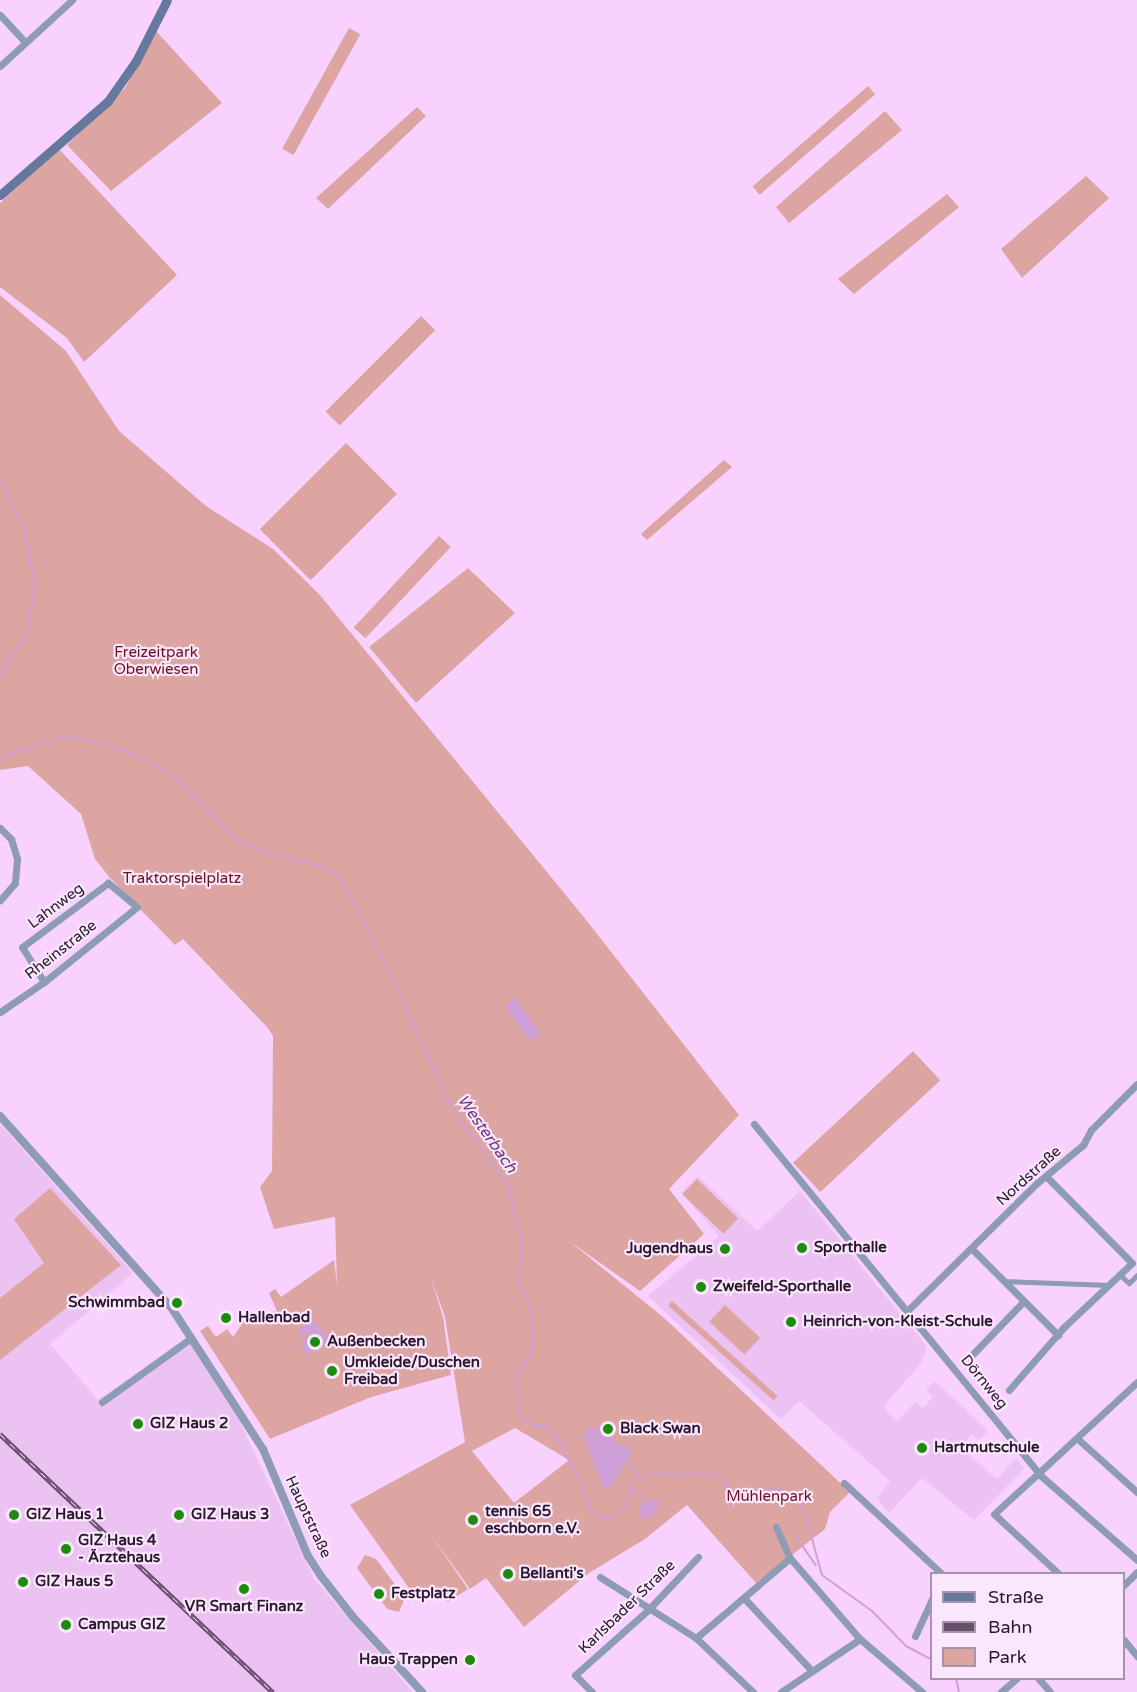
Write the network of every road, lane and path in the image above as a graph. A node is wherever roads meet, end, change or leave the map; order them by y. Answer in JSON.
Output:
{"nodes":[{"id":1,"x":72,"y":0,"type":"edge"},
{"id":2,"x":167,"y":0,"type":"edge"},
{"id":3,"x":0,"y":15,"type":"edge"},
{"id":4,"x":25,"y":42,"type":"junction"},
{"id":5,"x":0,"y":66,"type":"edge"},
{"id":6,"x":0,"y":195,"type":"edge"},
{"id":7,"x":0,"y":828,"type":"edge"},
{"id":8,"x":0,"y":900,"type":"edge"},
{"id":9,"x":137,"y":907,"type":"joint"},
{"id":10,"x":44,"y":982,"type":"junction"},
{"id":11,"x":0,"y":1012,"type":"edge"},
{"id":12,"x":1137,"y":1084,"type":"edge"},
{"id":13,"x":0,"y":1116,"type":"edge"},
{"id":14,"x":754,"y":1124,"type":"dead end"},
{"id":15,"x":1047,"y":1177,"type":"junction"},
{"id":16,"x":972,"y":1249,"type":"junction"},
{"id":17,"x":1135,"y":1266,"type":"edge"},
{"id":18,"x":1120,"y":1275,"type":"junction"},
{"id":19,"x":1137,"y":1275,"type":"edge"},
{"id":20,"x":1003,"y":1281,"type":"junction"},
{"id":21,"x":1110,"y":1285,"type":"junction"},
{"id":22,"x":1023,"y":1302,"type":"junction"},
{"id":23,"x":908,"y":1310,"type":"junction"},
{"id":24,"x":1058,"y":1335,"type":"junction"},
{"id":25,"x":191,"y":1338,"type":"junction"},
{"id":26,"x":970,"y":1357,"type":"dead end"},
{"id":27,"x":1137,"y":1382,"type":"edge"},
{"id":28,"x":1009,"y":1390,"type":"dead end"},
{"id":29,"x":102,"y":1402,"type":"dead end"},
{"id":30,"x":1079,"y":1440,"type":"junction"},
{"id":31,"x":1040,"y":1475,"type":"junction"},
{"id":32,"x":844,"y":1483,"type":"dead end"},
{"id":33,"x":1137,"y":1492,"type":"edge"},
{"id":34,"x":776,"y":1527,"type":"dead end"},
{"id":35,"x":698,"y":1557,"type":"dead end"},
{"id":36,"x":790,"y":1558,"type":"junction"},
{"id":37,"x":1137,"y":1560,"type":"edge"},
{"id":38,"x":940,"y":1572,"type":"edge"},
{"id":39,"x":1057,"y":1572,"type":"edge"},
{"id":40,"x":1137,"y":1572,"type":"edge"},
{"id":41,"x":600,"y":1577,"type":"dead end"},
{"id":42,"x":1125,"y":1584,"type":"edge"},
{"id":43,"x":744,"y":1598,"type":"junction"},
{"id":44,"x":930,"y":1603,"type":"edge"},
{"id":45,"x":648,"y":1610,"type":"junction"},
{"id":46,"x":915,"y":1636,"type":"dead end"},
{"id":47,"x":696,"y":1638,"type":"junction"},
{"id":48,"x":860,"y":1639,"type":"junction"},
{"id":49,"x":1125,"y":1641,"type":"edge"},
{"id":50,"x":1137,"y":1656,"type":"edge"},
{"id":51,"x":812,"y":1671,"type":"junction"},
{"id":52,"x":1015,"y":1680,"type":"edge"},
{"id":53,"x":1040,"y":1680,"type":"edge"},
{"id":54,"x":422,"y":1692,"type":"edge"},
{"id":55,"x":592,"y":1692,"type":"edge"},
{"id":56,"x":753,"y":1692,"type":"edge"},
{"id":57,"x":781,"y":1692,"type":"edge"},
{"id":58,"x":922,"y":1692,"type":"edge"},
{"id":59,"x":1001,"y":1692,"type":"edge"},
{"id":60,"x":1050,"y":1692,"type":"edge"}],
"edges":[{"from":1,"to":4,"type":"street"},
{"from":2,"to":6,"type":"main road"},
{"from":3,"to":4,"type":"street"},
{"from":4,"to":5,"type":"street"},
{"from":7,"to":8,"type":"street"},
{"from":9,"to":10,"type":"street","name":"Rheinstraße"},
{"from":9,"to":10,"type":"street","name":"Lahnweg"},
{"from":10,"to":11,"type":"street","name":"Rheinstraße"},
{"from":12,"to":15,"type":"street","name":"Nordstraße"},
{"from":13,"to":25,"type":"street","name":"Hauptstraße"},
{"from":14,"to":23,"type":"street","name":"Dörnweg"},
{"from":15,"to":16,"type":"street","name":"Nordstraße"},
{"from":15,"to":17,"type":"street"},
{"from":16,"to":20,"type":"street"},
{"from":16,"to":23,"type":"street","name":"Nordstraße"},
{"from":17,"to":18,"type":"street"},
{"from":18,"to":19,"type":"street"},
{"from":18,"to":21,"type":"street"},
{"from":20,"to":21,"type":"street"},
{"from":20,"to":22,"type":"street"},
{"from":21,"to":24,"type":"street"},
{"from":22,"to":24,"type":"street"},
{"from":22,"to":26,"type":"street"},
{"from":23,"to":31,"type":"street","name":"Dörnweg"},
{"from":24,"to":28,"type":"street"},
{"from":25,"to":29,"type":"street"},
{"from":25,"to":54,"type":"street","name":"Hauptstraße"},
{"from":27,"to":30,"type":"street"},
{"from":30,"to":31,"type":"street"},
{"from":30,"to":33,"type":"street"},
{"from":31,"to":37,"type":"street","name":"Dörnweg"},
{"from":31,"to":39,"type":"street"},
{"from":32,"to":38,"type":"street"},
{"from":34,"to":36,"type":"street"},
{"from":35,"to":45,"type":"street","name":"Karlsbader Straße"},
{"from":36,"to":43,"type":"street"},
{"from":36,"to":48,"type":"street"},
{"from":40,"to":42,"type":"street"},
{"from":41,"to":45,"type":"street"},
{"from":43,"to":47,"type":"street"},
{"from":43,"to":51,"type":"street"},
{"from":44,"to":46,"type":"street"},
{"from":45,"to":47,"type":"street"},
{"from":45,"to":55,"type":"street","name":"Karlsbader Straße"},
{"from":47,"to":56,"type":"street"},
{"from":48,"to":51,"type":"street"},
{"from":48,"to":58,"type":"street"},
{"from":49,"to":50,"type":"street"},
{"from":51,"to":57,"type":"street"},
{"from":52,"to":59,"type":"street"},
{"from":53,"to":60,"type":"street"}]}
